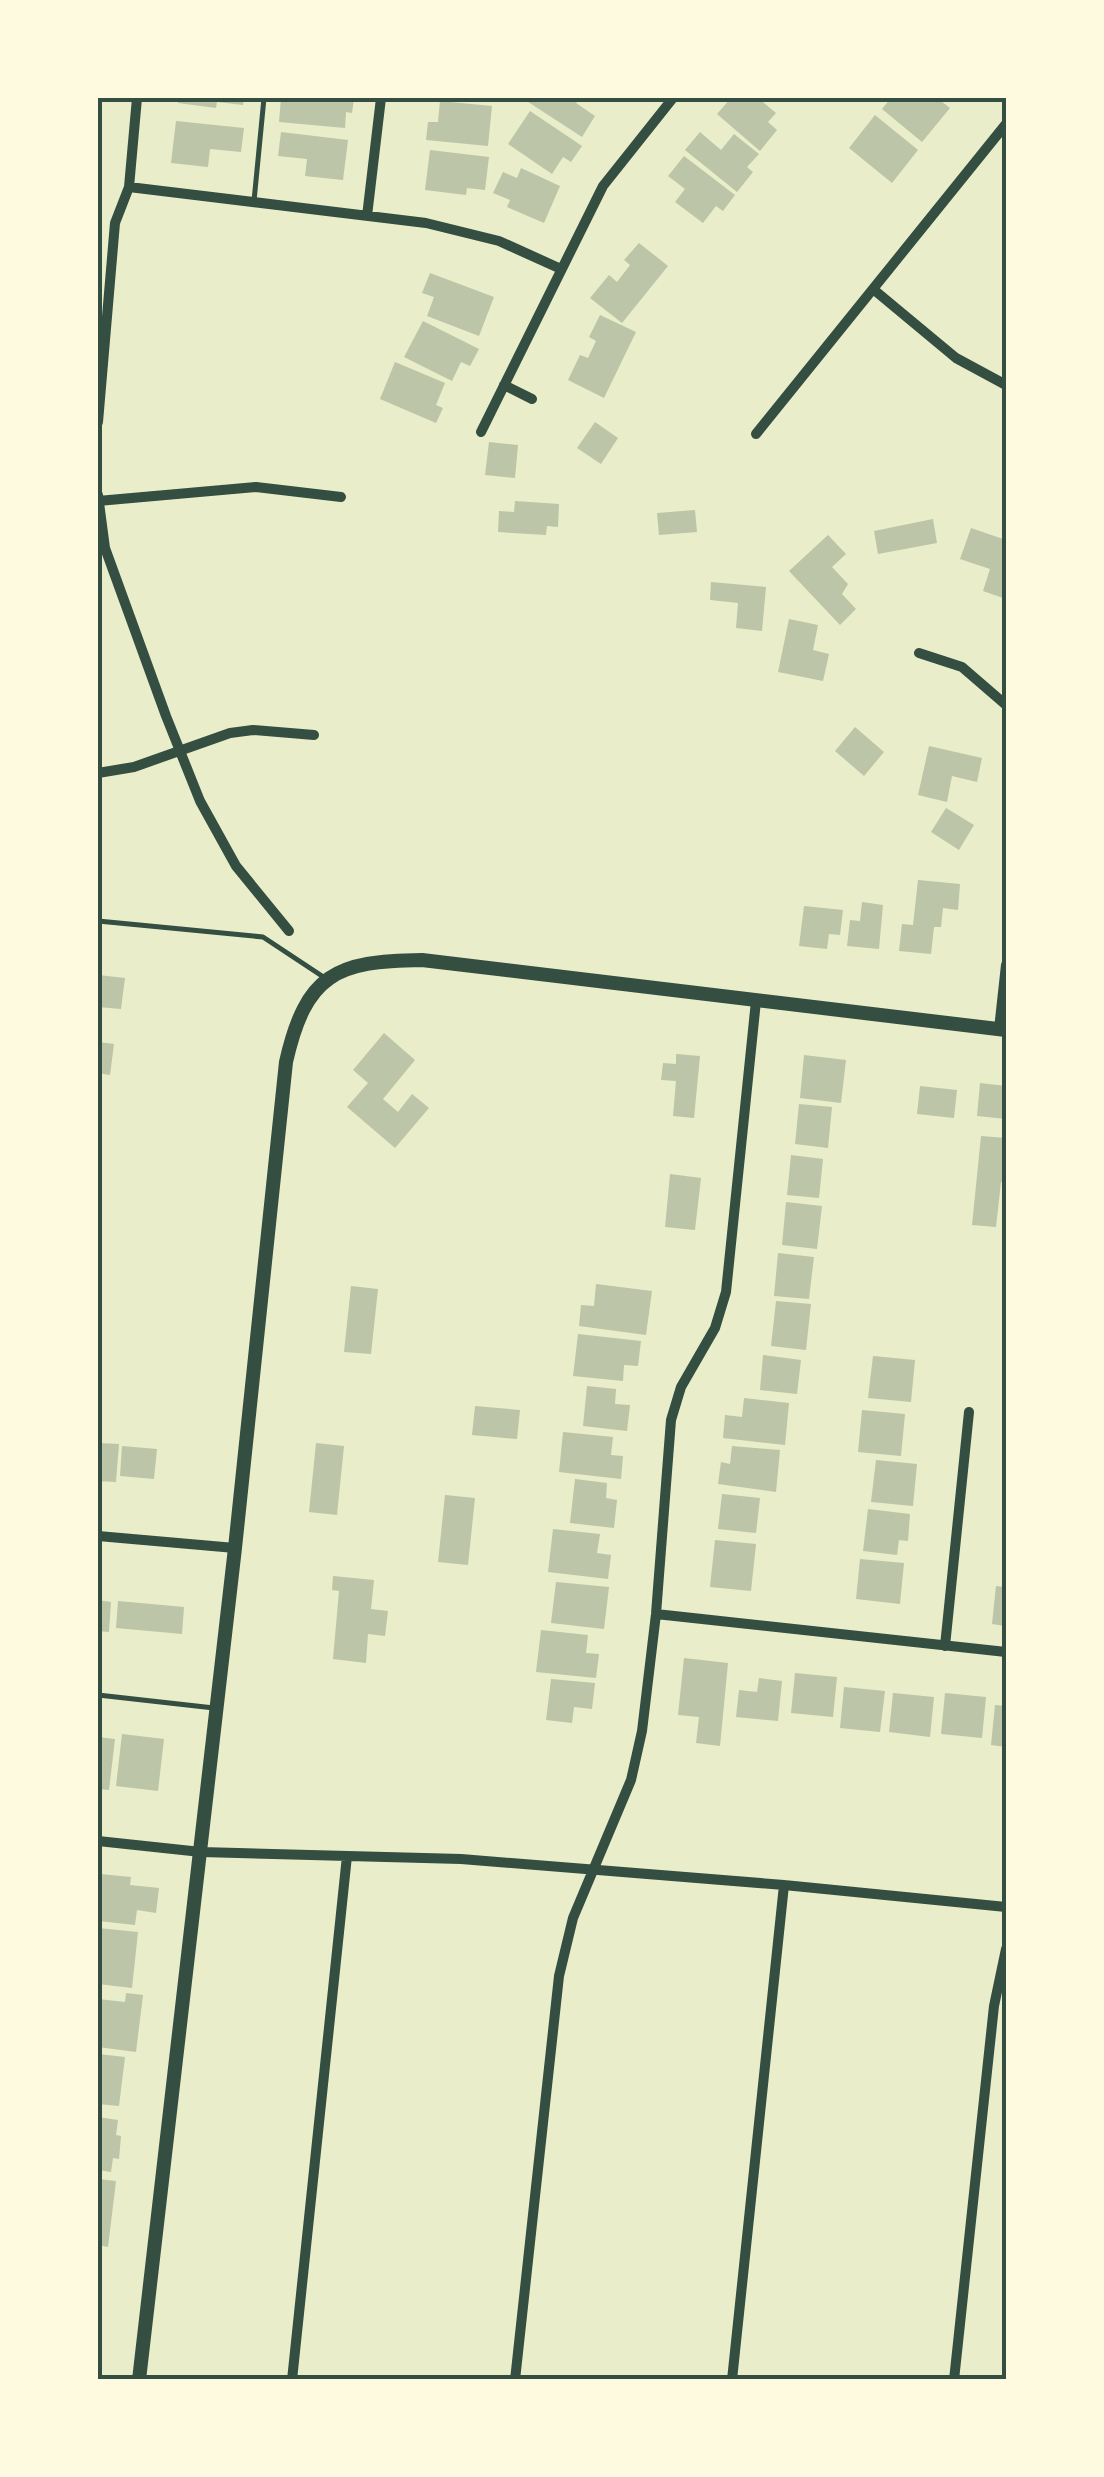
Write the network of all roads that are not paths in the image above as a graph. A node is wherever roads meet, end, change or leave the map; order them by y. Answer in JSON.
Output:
{"nodes":[{"id":1,"x":137,"y":98,"type":"edge"},
{"id":2,"x":264,"y":98,"type":"edge"},
{"id":3,"x":381,"y":98,"type":"edge"},
{"id":4,"x":674,"y":98,"type":"edge"},
{"id":5,"x":1006,"y":124,"type":"edge"},
{"id":6,"x":129,"y":188,"type":"junction"},
{"id":7,"x":254,"y":201,"type":"junction"},
{"id":8,"x":368,"y":216,"type":"junction"},
{"id":9,"x":562,"y":269,"type":"junction"},
{"id":10,"x":874,"y":289,"type":"junction"},
{"id":11,"x":504,"y":385,"type":"junction"},
{"id":12,"x":1006,"y":385,"type":"edge"},
{"id":13,"x":532,"y":399,"type":"dead end"},
{"id":14,"x":98,"y":422,"type":"edge"},
{"id":15,"x":481,"y":432,"type":"dead end"},
{"id":16,"x":756,"y":434,"type":"dead end"},
{"id":17,"x":341,"y":497,"type":"dead end"},
{"id":18,"x":98,"y":499,"type":"edge"},
{"id":19,"x":919,"y":653,"type":"dead end"},
{"id":20,"x":1006,"y":705,"type":"edge"},
{"id":21,"x":314,"y":735,"type":"dead end"},
{"id":22,"x":180,"y":749,"type":"junction"},
{"id":23,"x":98,"y":773,"type":"edge"},
{"id":24,"x":98,"y":921,"type":"edge"},
{"id":25,"x":290,"y":932,"type":"dead end"},
{"id":26,"x":1006,"y":966,"type":"edge"},
{"id":27,"x":326,"y":978,"type":"junction"},
{"id":28,"x":756,"y":1001,"type":"junction"},
{"id":29,"x":1003,"y":1030,"type":"edge"},
{"id":30,"x":968,"y":1412,"type":"dead end"},
{"id":31,"x":98,"y":1536,"type":"edge"},
{"id":32,"x":235,"y":1548,"type":"junction"},
{"id":33,"x":656,"y":1614,"type":"junction"},
{"id":34,"x":946,"y":1646,"type":"junction"},
{"id":35,"x":1006,"y":1652,"type":"edge"},
{"id":36,"x":98,"y":1695,"type":"edge"},
{"id":37,"x":217,"y":1708,"type":"junction"},
{"id":38,"x":98,"y":1842,"type":"edge"},
{"id":39,"x":200,"y":1852,"type":"junction"},
{"id":40,"x":348,"y":1856,"type":"junction"},
{"id":41,"x":593,"y":1870,"type":"junction"},
{"id":42,"x":784,"y":1886,"type":"junction"},
{"id":43,"x":1006,"y":1907,"type":"edge"},
{"id":44,"x":1006,"y":1949,"type":"edge"},
{"id":45,"x":138,"y":2380,"type":"edge"},
{"id":46,"x":292,"y":2380,"type":"edge"},
{"id":47,"x":515,"y":2380,"type":"edge"},
{"id":48,"x":732,"y":2380,"type":"edge"},
{"id":49,"x":954,"y":2380,"type":"edge"}],
"edges":[{"from":1,"to":6,"type":"street"},
{"from":2,"to":7,"type":"lane"},
{"from":3,"to":8,"type":"street"},
{"from":4,"to":9,"type":"street"},
{"from":5,"to":10,"type":"street"},
{"from":6,"to":7,"type":"street"},
{"from":6,"to":14,"type":"street"},
{"from":7,"to":8,"type":"street"},
{"from":8,"to":9,"type":"street"},
{"from":9,"to":11,"type":"street"},
{"from":10,"to":12,"type":"street"},
{"from":10,"to":16,"type":"street"},
{"from":11,"to":13,"type":"street"},
{"from":11,"to":15,"type":"street"},
{"from":17,"to":18,"type":"street"},
{"from":18,"to":22,"type":"street"},
{"from":19,"to":20,"type":"street"},
{"from":21,"to":22,"type":"street"},
{"from":22,"to":23,"type":"street"},
{"from":22,"to":25,"type":"street"},
{"from":24,"to":27,"type":"lane"},
{"from":26,"to":29,"type":"street"},
{"from":27,"to":28,"type":"street"},
{"from":27,"to":32,"type":"street"},
{"from":28,"to":29,"type":"street"},
{"from":28,"to":33,"type":"street"},
{"from":30,"to":34,"type":"street"},
{"from":31,"to":32,"type":"street"},
{"from":32,"to":37,"type":"street"},
{"from":33,"to":34,"type":"street"},
{"from":33,"to":41,"type":"street"},
{"from":34,"to":35,"type":"street"},
{"from":36,"to":37,"type":"lane"},
{"from":37,"to":39,"type":"street"},
{"from":38,"to":39,"type":"street"},
{"from":39,"to":40,"type":"street"},
{"from":39,"to":45,"type":"street"},
{"from":40,"to":41,"type":"street"},
{"from":40,"to":46,"type":"street"},
{"from":41,"to":42,"type":"street"},
{"from":41,"to":47,"type":"street"},
{"from":42,"to":43,"type":"street"},
{"from":42,"to":48,"type":"street"},
{"from":44,"to":49,"type":"street"}]}
